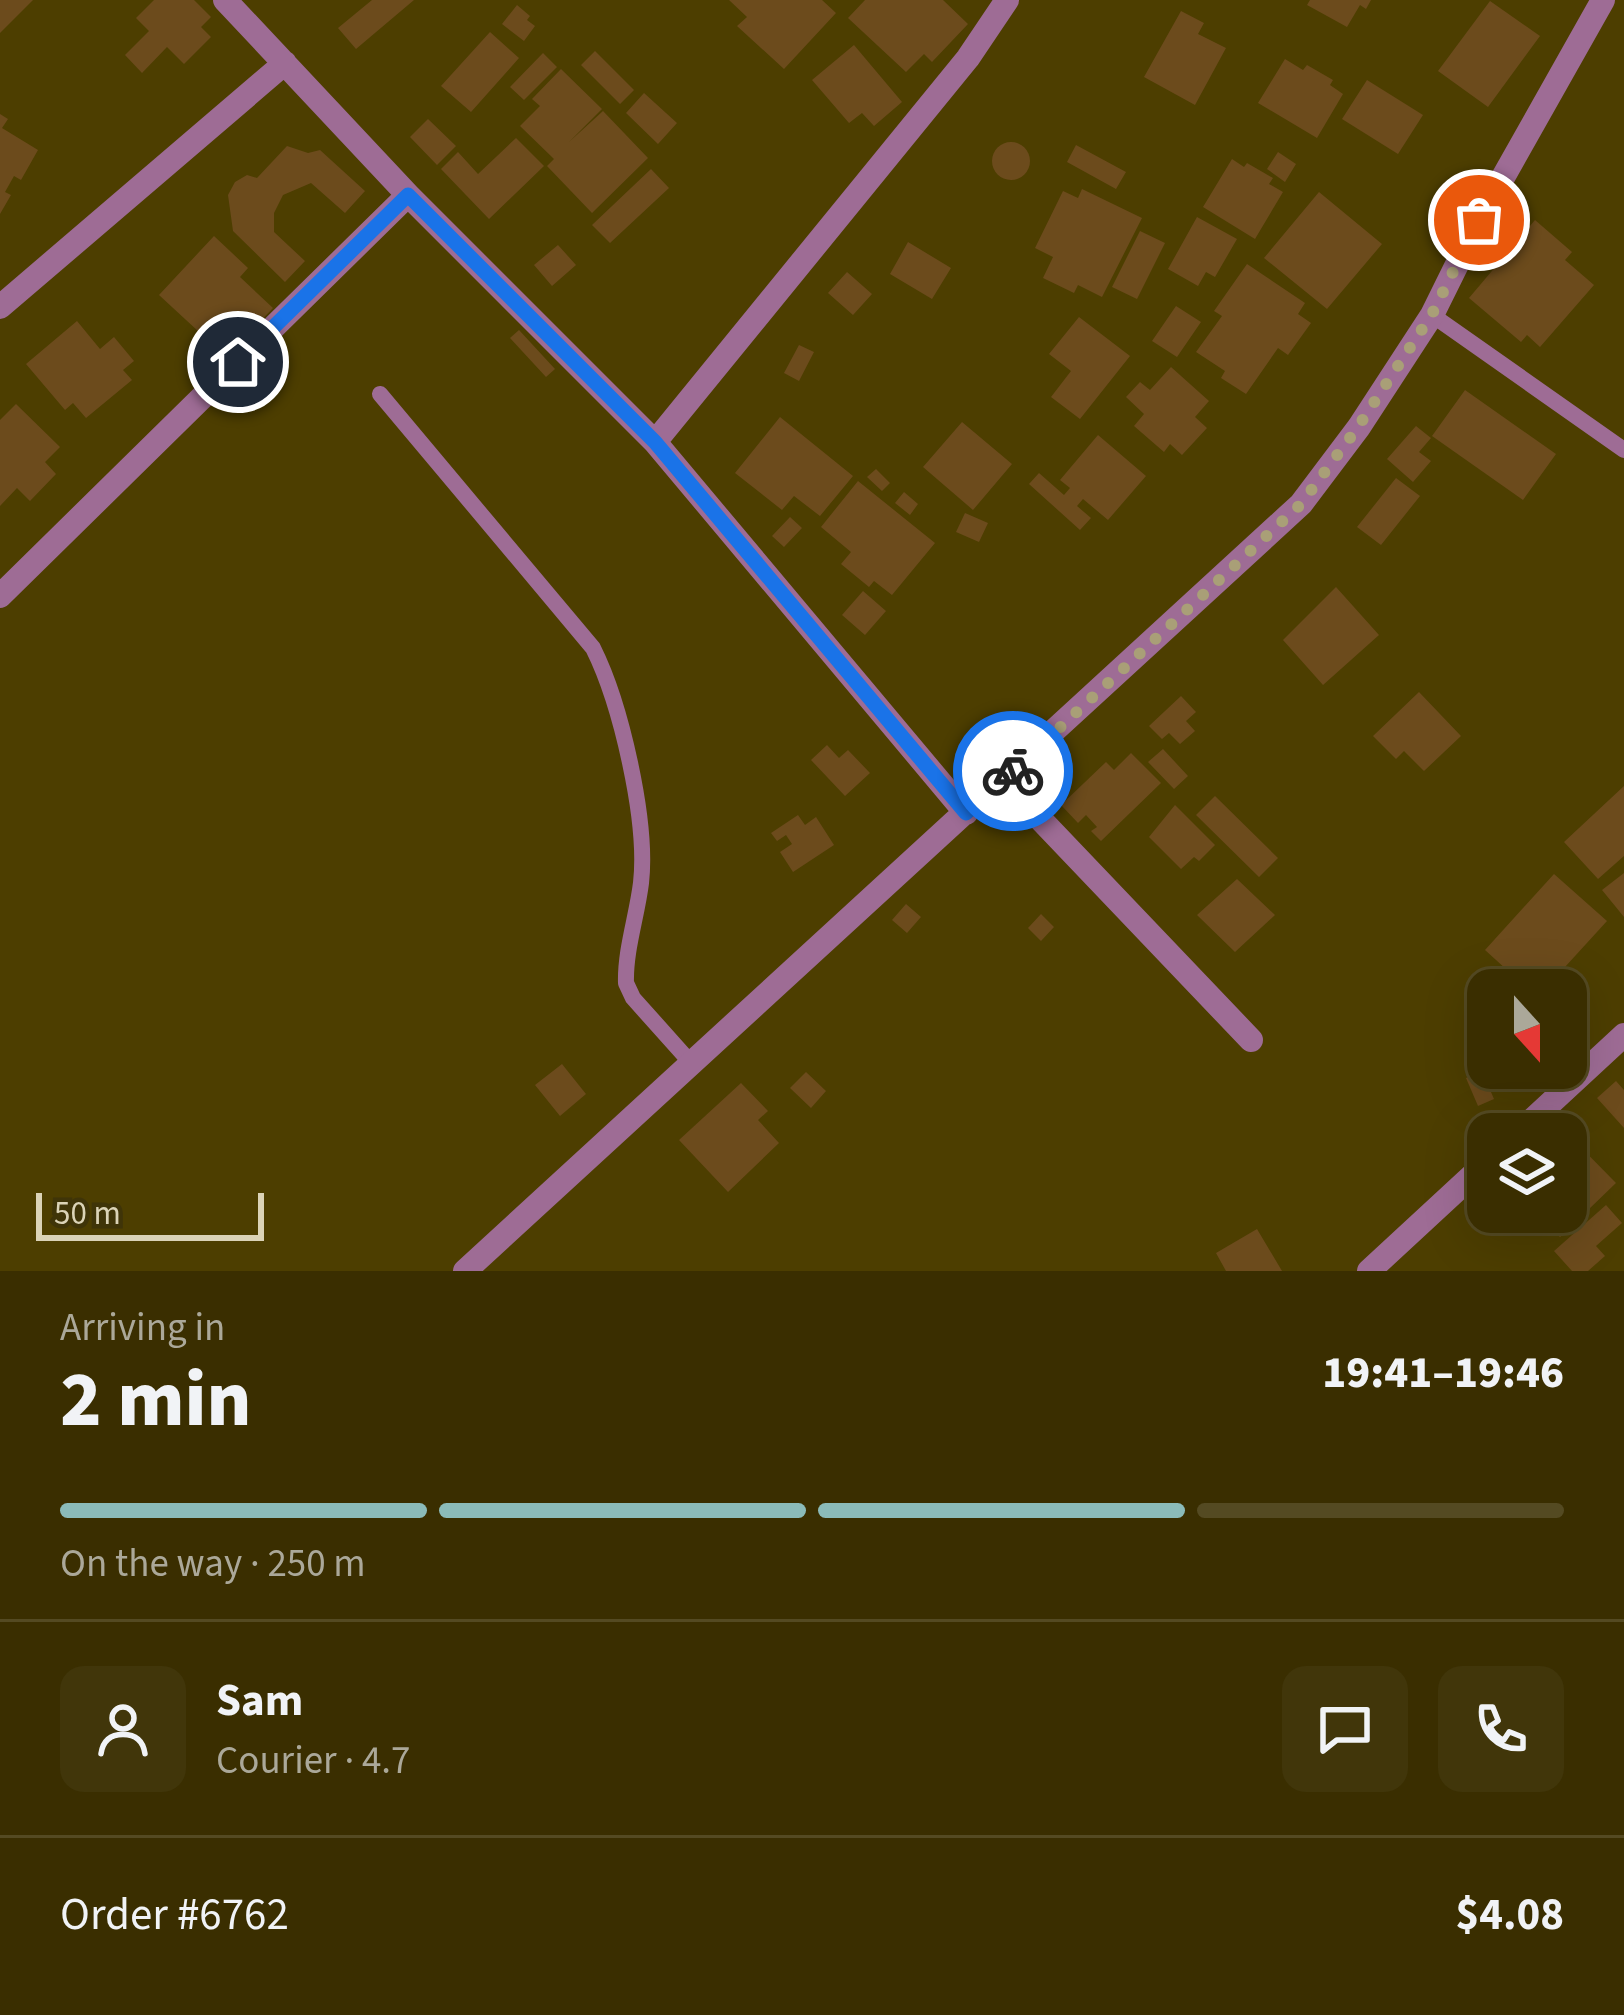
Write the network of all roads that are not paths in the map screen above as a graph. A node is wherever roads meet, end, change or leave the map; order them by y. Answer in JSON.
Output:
{"nodes":[{"id":1,"x":225,"y":0,"type":"edge"},
{"id":2,"x":1006,"y":0,"type":"edge"},
{"id":3,"x":1604,"y":0,"type":"edge"},
{"id":4,"x":285,"y":63,"type":"junction"},
{"id":5,"x":408,"y":195,"type":"junction"},
{"id":6,"x":0,"y":307,"type":"edge"},
{"id":7,"x":1432,"y":314,"type":"junction"},
{"id":8,"x":380,"y":394,"type":"dead end"},
{"id":9,"x":655,"y":442,"type":"junction"},
{"id":10,"x":1624,"y":450,"type":"edge"},
{"id":11,"x":0,"y":596,"type":"edge"},
{"id":12,"x":1003,"y":780,"type":"junction"},
{"id":13,"x":966,"y":813,"type":"junction"},
{"id":14,"x":1624,"y":1035,"type":"edge"},
{"id":15,"x":1251,"y":1040,"type":"dead end"},
{"id":16,"x":692,"y":1064,"type":"junction"},
{"id":17,"x":1540,"y":1113,"type":"edge"},
{"id":18,"x":1467,"y":1180,"type":"edge"},
{"id":19,"x":465,"y":1271,"type":"edge"},
{"id":20,"x":1369,"y":1271,"type":"edge"}],
"edges":[{"from":1,"to":4,"type":"street"},
{"from":2,"to":9,"type":"street"},
{"from":3,"to":7,"type":"street"},
{"from":4,"to":5,"type":"street"},
{"from":4,"to":6,"type":"street"},
{"from":5,"to":9,"type":"street"},
{"from":5,"to":11,"type":"street"},
{"from":7,"to":10,"type":"lane"},
{"from":7,"to":12,"type":"street"},
{"from":8,"to":16,"type":"lane"},
{"from":9,"to":13,"type":"street"},
{"from":12,"to":13,"type":"street"},
{"from":12,"to":15,"type":"street"},
{"from":13,"to":16,"type":"street"},
{"from":14,"to":17,"type":"street"},
{"from":16,"to":19,"type":"street"},
{"from":18,"to":20,"type":"street"}]}
